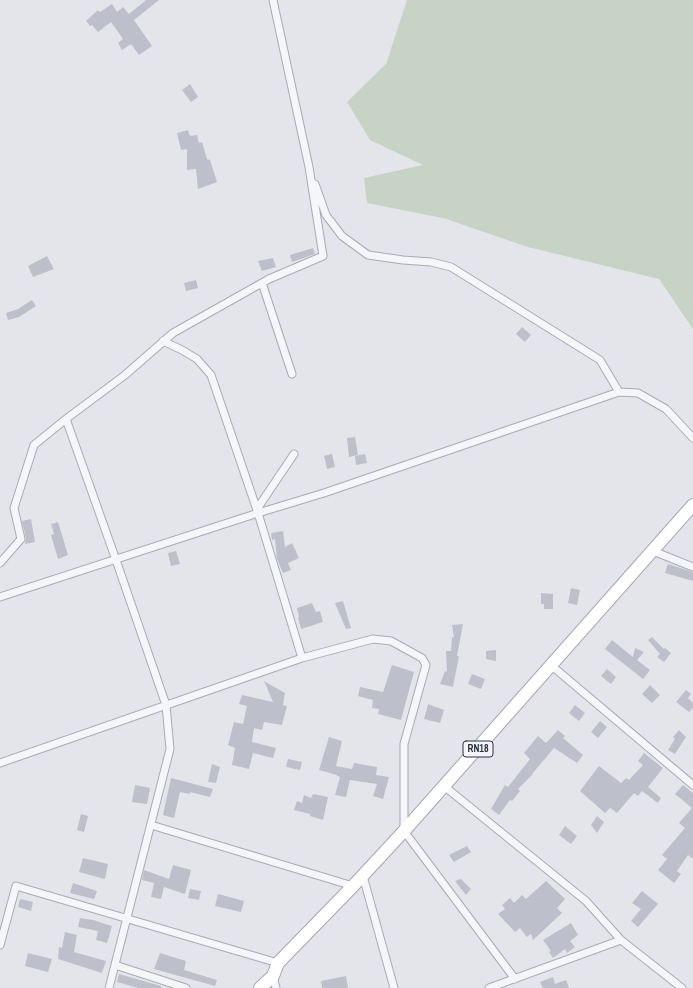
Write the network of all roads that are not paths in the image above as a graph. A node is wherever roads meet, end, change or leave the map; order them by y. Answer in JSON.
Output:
{"nodes":[{"id":1,"x":273,"y":0,"type":"edge"},
{"id":2,"x":309,"y":167,"type":"junction"},
{"id":3,"x":262,"y":283,"type":"junction"},
{"id":4,"x":163,"y":341,"type":"junction"},
{"id":5,"x":292,"y":374,"type":"dead end"},
{"id":6,"x":619,"y":392,"type":"junction"},
{"id":7,"x":66,"y":419,"type":"junction"},
{"id":8,"x":693,"y":438,"type":"edge"},
{"id":9,"x":294,"y":454,"type":"dead end"},
{"id":10,"x":693,"y":505,"type":"edge"},
{"id":11,"x":258,"y":513,"type":"junction"},
{"id":12,"x":653,"y":551,"type":"junction"},
{"id":13,"x":116,"y":560,"type":"junction"},
{"id":14,"x":0,"y":563,"type":"edge"},
{"id":15,"x":693,"y":567,"type":"edge"},
{"id":16,"x":0,"y":597,"type":"edge"},
{"id":17,"x":302,"y":658,"type":"junction"},
{"id":18,"x":552,"y":666,"type":"junction"},
{"id":19,"x":166,"y":705,"type":"junction"},
{"id":20,"x":0,"y":764,"type":"edge"},
{"id":21,"x":693,"y":785,"type":"edge"},
{"id":22,"x":444,"y":786,"type":"junction"},
{"id":23,"x":151,"y":826,"type":"junction"},
{"id":24,"x":404,"y":831,"type":"junction"},
{"id":25,"x":362,"y":876,"type":"junction"},
{"id":26,"x":353,"y":886,"type":"junction"},
{"id":27,"x":127,"y":919,"type":"junction"},
{"id":28,"x":622,"y":940,"type":"junction"},
{"id":29,"x":0,"y":945,"type":"edge"},
{"id":30,"x":278,"y":963,"type":"junction"},
{"id":31,"x":115,"y":965,"type":"junction"},
{"id":32,"x":273,"y":976,"type":"junction"},
{"id":33,"x":515,"y":979,"type":"junction"},
{"id":34,"x":109,"y":988,"type":"edge"},
{"id":35,"x":186,"y":988,"type":"edge"},
{"id":36,"x":260,"y":988,"type":"edge"},
{"id":37,"x":276,"y":988,"type":"edge"},
{"id":38,"x":394,"y":988,"type":"edge"},
{"id":39,"x":489,"y":988,"type":"edge"},
{"id":40,"x":682,"y":988,"type":"edge"}],
"edges":[{"from":1,"to":2,"type":"street"},
{"from":2,"to":3,"type":"street"},
{"from":2,"to":6,"type":"street"},
{"from":3,"to":4,"type":"street"},
{"from":3,"to":5,"type":"street"},
{"from":4,"to":7,"type":"street"},
{"from":4,"to":11,"type":"street"},
{"from":6,"to":8,"type":"street"},
{"from":6,"to":11,"type":"street"},
{"from":7,"to":13,"type":"street"},
{"from":7,"to":14,"type":"street"},
{"from":9,"to":11,"type":"street"},
{"from":10,"to":12,"type":"main road","number":"RN18"},
{"from":11,"to":13,"type":"street"},
{"from":11,"to":17,"type":"street"},
{"from":12,"to":15,"type":"street"},
{"from":12,"to":18,"type":"main road","number":"RN18"},
{"from":13,"to":16,"type":"street"},
{"from":13,"to":19,"type":"street"},
{"from":17,"to":19,"type":"street"},
{"from":17,"to":24,"type":"street"},
{"from":18,"to":21,"type":"street"},
{"from":18,"to":22,"type":"main road","number":"RN18"},
{"from":19,"to":20,"type":"street"},
{"from":19,"to":23,"type":"street"},
{"from":22,"to":24,"type":"main road","number":"RN18"},
{"from":22,"to":28,"type":"street"},
{"from":23,"to":26,"type":"street"},
{"from":23,"to":27,"type":"street"},
{"from":24,"to":25,"type":"main road","number":"RN18"},
{"from":24,"to":33,"type":"street"},
{"from":25,"to":26,"type":"main road","number":"RN18"},
{"from":25,"to":38,"type":"street"},
{"from":26,"to":30,"type":"main road","number":"RN18"},
{"from":27,"to":29,"type":"street"},
{"from":27,"to":30,"type":"street"},
{"from":27,"to":31,"type":"street"},
{"from":28,"to":33,"type":"street"},
{"from":28,"to":40,"type":"street"},
{"from":30,"to":32,"type":"main road","number":"RN18"},
{"from":31,"to":34,"type":"street"},
{"from":31,"to":35,"type":"street"},
{"from":32,"to":36,"type":"main road","number":"RN18"},
{"from":32,"to":37,"type":"street"},
{"from":33,"to":39,"type":"street"}]}
